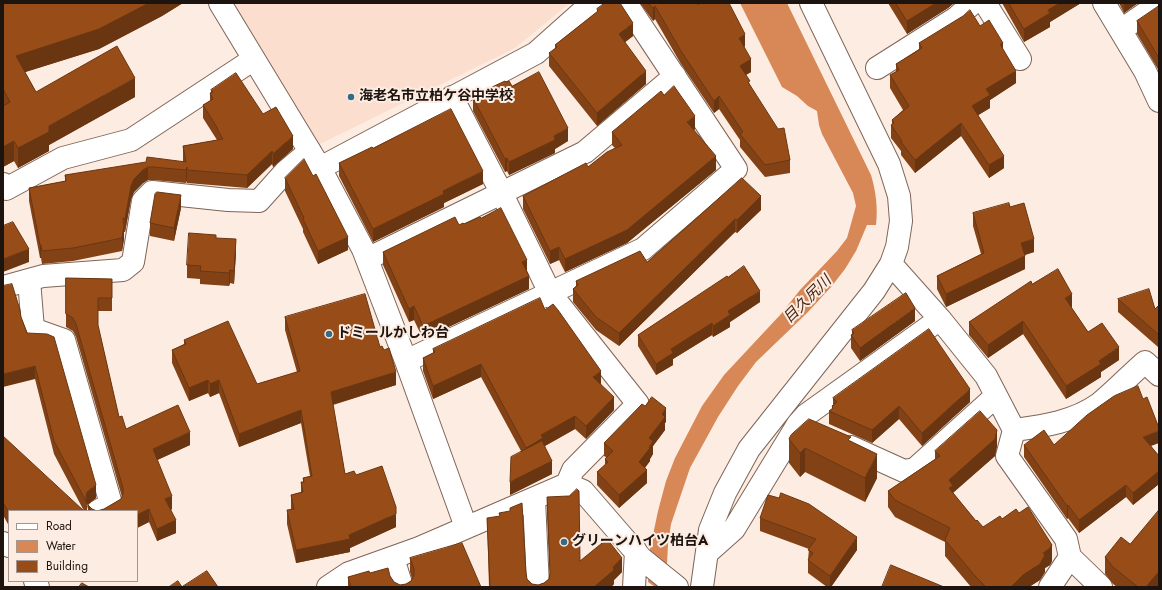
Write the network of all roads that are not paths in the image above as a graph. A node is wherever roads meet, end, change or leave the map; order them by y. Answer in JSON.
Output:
{"nodes":[{"id":1,"x":220,"y":3,"type":"edge"},
{"id":2,"x":592,"y":3,"type":"edge"},
{"id":3,"x":626,"y":3,"type":"edge"},
{"id":4,"x":812,"y":3,"type":"edge"},
{"id":5,"x":973,"y":3,"type":"edge"},
{"id":6,"x":985,"y":3,"type":"edge"},
{"id":7,"x":1104,"y":3,"type":"edge"},
{"id":8,"x":1159,"y":4,"type":"edge"},
{"id":9,"x":1121,"y":30,"type":"junction"},
{"id":10,"x":254,"y":59,"type":"junction"},
{"id":11,"x":1020,"y":59,"type":"dead end"},
{"id":12,"x":877,"y":68,"type":"dead end"},
{"id":13,"x":675,"y":76,"type":"junction"},
{"id":14,"x":452,"y":96,"type":"junction"},
{"id":15,"x":1159,"y":101,"type":"edge"},
{"id":16,"x":315,"y":159,"type":"junction"},
{"id":17,"x":3,"y":184,"type":"edge"},
{"id":18,"x":501,"y":192,"type":"junction"},
{"id":19,"x":367,"y":259,"type":"junction"},
{"id":20,"x":891,"y":264,"type":"junction"},
{"id":21,"x":29,"y":280,"type":"junction"},
{"id":22,"x":3,"y":287,"type":"edge"},
{"id":23,"x":550,"y":293,"type":"junction"},
{"id":24,"x":940,"y":319,"type":"junction"},
{"id":25,"x":406,"y":361,"type":"junction"},
{"id":26,"x":1159,"y":375,"type":"edge"},
{"id":27,"x":996,"y":396,"type":"junction"},
{"id":28,"x":798,"y":424,"type":"junction"},
{"id":29,"x":1014,"y":430,"type":"junction"},
{"id":30,"x":567,"y":484,"type":"junction"},
{"id":31,"x":534,"y":499,"type":"junction"},
{"id":32,"x":100,"y":510,"type":"edge"},
{"id":33,"x":466,"y":527,"type":"junction"},
{"id":34,"x":707,"y":553,"type":"junction"},
{"id":35,"x":638,"y":554,"type":"junction"},
{"id":36,"x":1070,"y":557,"type":"junction"},
{"id":37,"x":393,"y":558,"type":"junction"},
{"id":38,"x":328,"y":587,"type":"edge"},
{"id":39,"x":402,"y":587,"type":"edge"},
{"id":40,"x":538,"y":587,"type":"edge"},
{"id":41,"x":634,"y":587,"type":"edge"},
{"id":42,"x":677,"y":587,"type":"edge"},
{"id":43,"x":702,"y":587,"type":"edge"},
{"id":44,"x":1050,"y":587,"type":"edge"},
{"id":45,"x":1101,"y":587,"type":"edge"}],
"edges":[{"from":1,"to":10,"type":"street"},
{"from":2,"to":14,"type":"street"},
{"from":3,"to":13,"type":"street"},
{"from":4,"to":20,"type":"street"},
{"from":5,"to":12,"type":"street"},
{"from":6,"to":11,"type":"street"},
{"from":7,"to":9,"type":"street"},
{"from":8,"to":9,"type":"street"},
{"from":9,"to":15,"type":"street"},
{"from":10,"to":16,"type":"street"},
{"from":10,"to":17,"type":"street"},
{"from":13,"to":18,"type":"street"},
{"from":13,"to":23,"type":"street"},
{"from":14,"to":16,"type":"street"},
{"from":14,"to":18,"type":"street"},
{"from":16,"to":19,"type":"street"},
{"from":16,"to":21,"type":"street"},
{"from":18,"to":19,"type":"street"},
{"from":18,"to":23,"type":"street"},
{"from":19,"to":25,"type":"street"},
{"from":20,"to":24,"type":"street"},
{"from":20,"to":34,"type":"street"},
{"from":21,"to":22,"type":"street"},
{"from":21,"to":32,"type":"street"},
{"from":23,"to":25,"type":"street"},
{"from":23,"to":30,"type":"street"},
{"from":24,"to":27,"type":"street"},
{"from":24,"to":28,"type":"street"},
{"from":25,"to":33,"type":"street"},
{"from":26,"to":29,"type":"street"},
{"from":27,"to":28,"type":"street"},
{"from":27,"to":29,"type":"street"},
{"from":28,"to":34,"type":"street"},
{"from":29,"to":36,"type":"street"},
{"from":30,"to":31,"type":"street"},
{"from":30,"to":35,"type":"street"},
{"from":31,"to":33,"type":"street"},
{"from":31,"to":40,"type":"street"},
{"from":33,"to":37,"type":"street"},
{"from":34,"to":43,"type":"street"},
{"from":35,"to":41,"type":"street"},
{"from":35,"to":42,"type":"street"},
{"from":36,"to":44,"type":"street"},
{"from":36,"to":45,"type":"street"},
{"from":37,"to":38,"type":"street"},
{"from":37,"to":39,"type":"street"}]}
